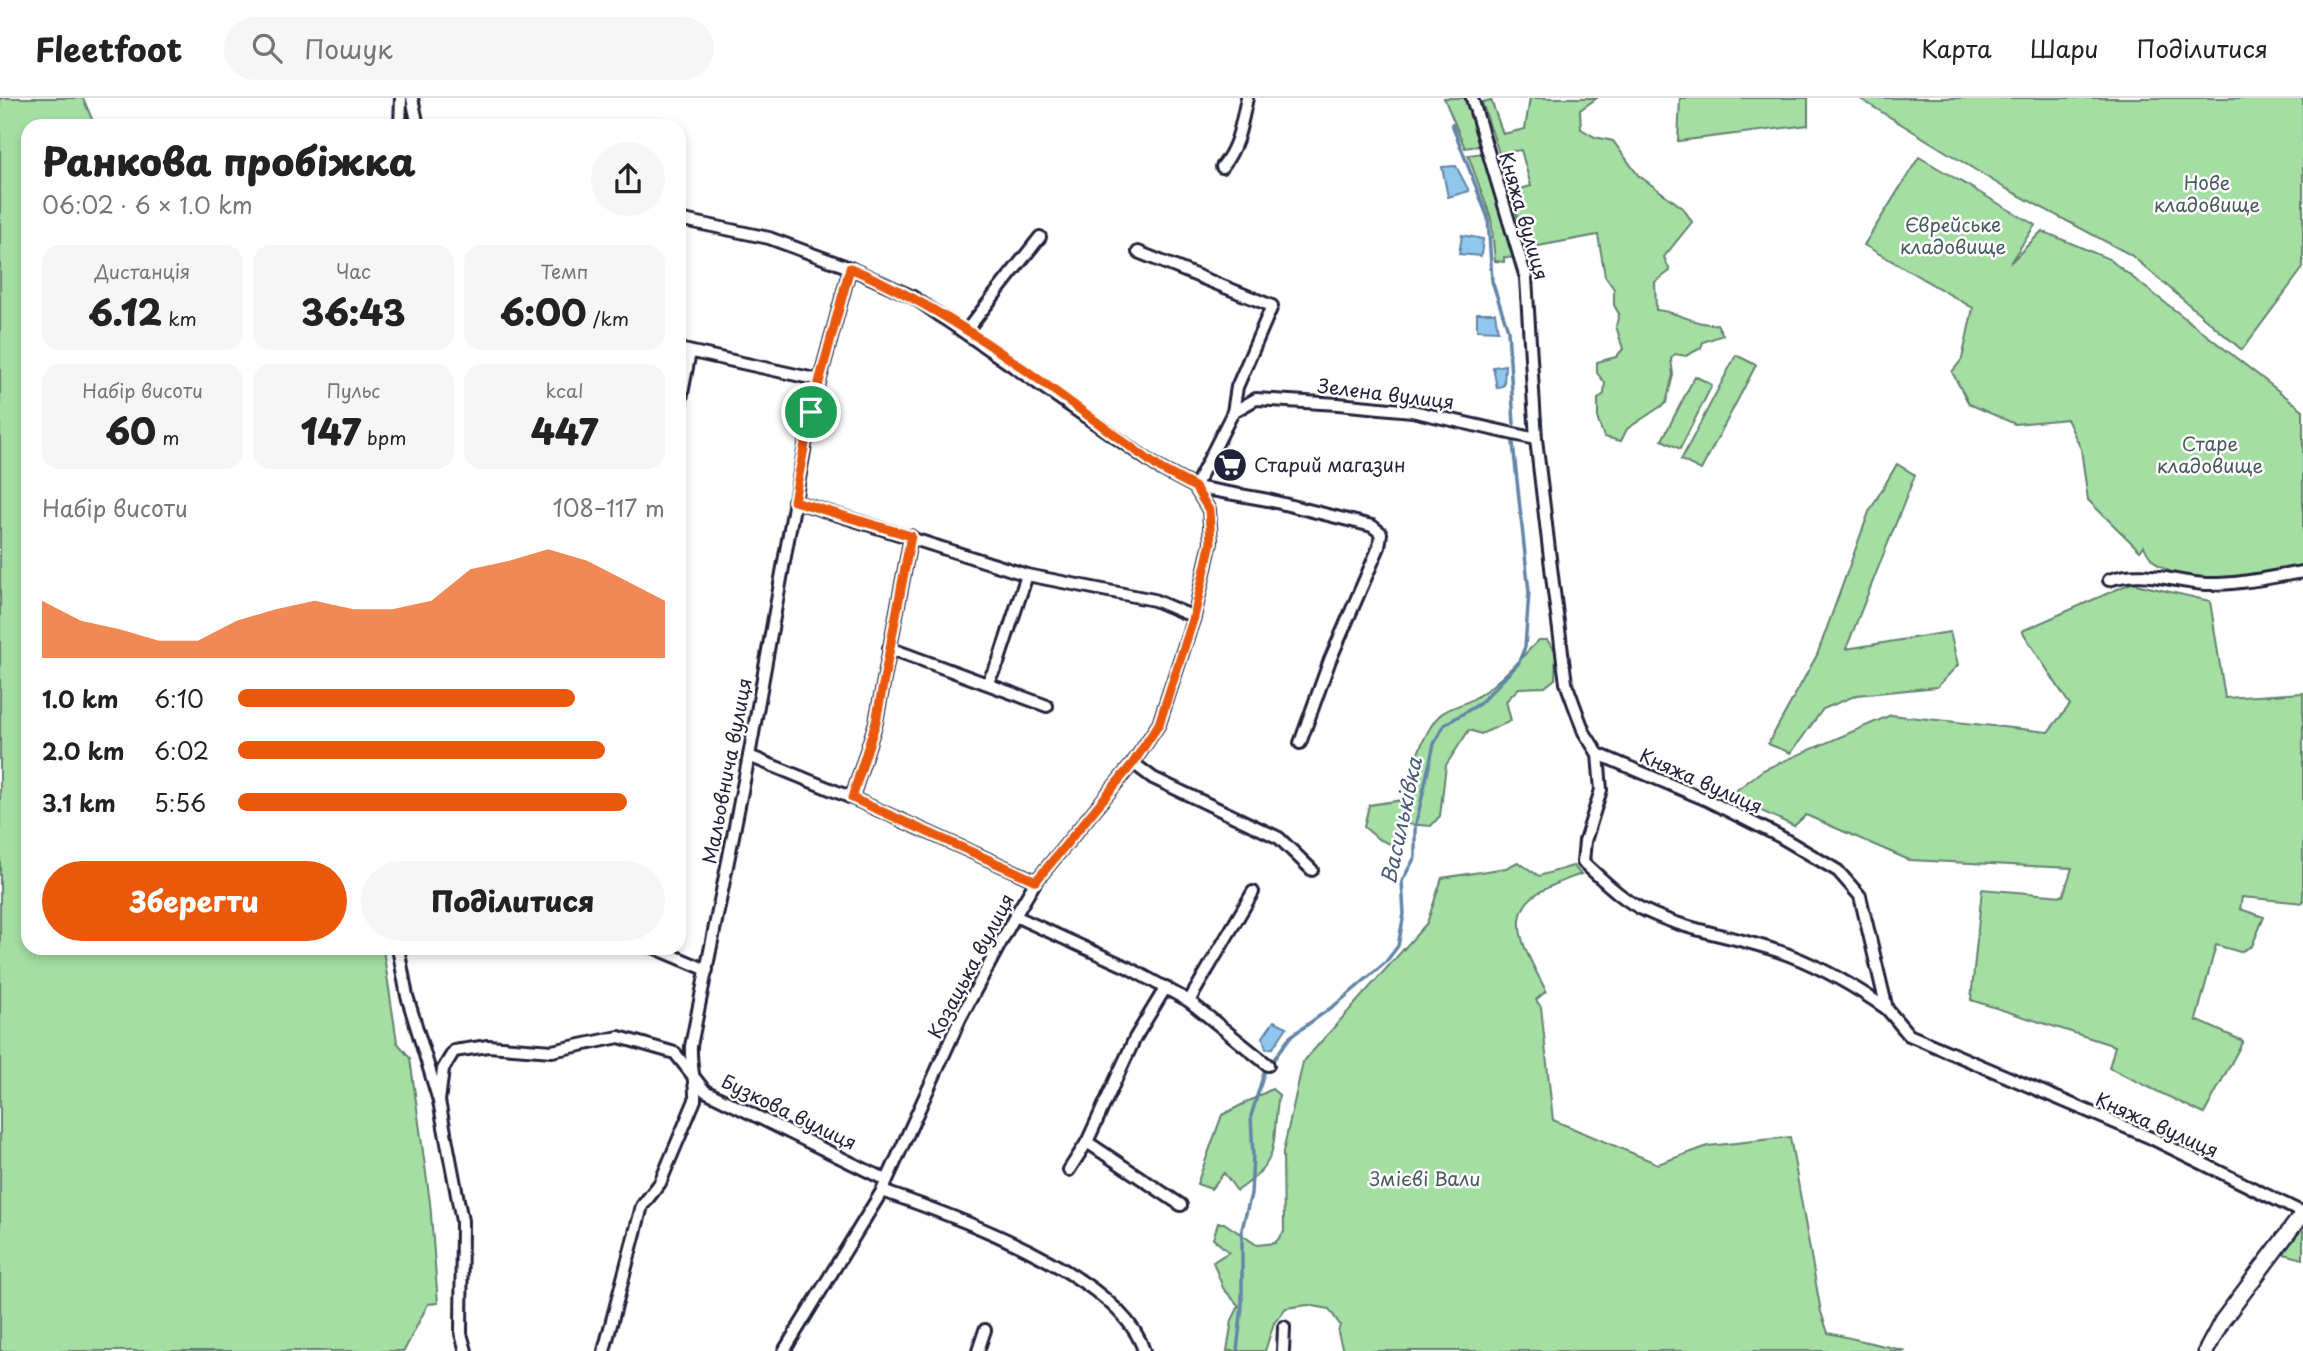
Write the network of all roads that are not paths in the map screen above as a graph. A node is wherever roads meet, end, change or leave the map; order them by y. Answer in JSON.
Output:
{"nodes":[{"id":1,"x":401,"y":98,"type":"edge"},
{"id":2,"x":412,"y":98,"type":"edge"},
{"id":3,"x":1247,"y":98,"type":"edge"},
{"id":4,"x":1472,"y":98,"type":"edge"},
{"id":5,"x":400,"y":119,"type":"edge"},
{"id":6,"x":416,"y":119,"type":"edge"},
{"id":7,"x":1222,"y":167,"type":"dead end"},
{"id":8,"x":686,"y":220,"type":"edge"},
{"id":9,"x":1040,"y":237,"type":"dead end"},
{"id":10,"x":1138,"y":252,"type":"dead end"},
{"id":11,"x":850,"y":268,"type":"junction"},
{"id":12,"x":966,"y":331,"type":"junction"},
{"id":13,"x":686,"y":350,"type":"edge"},
{"id":14,"x":819,"y":380,"type":"junction"},
{"id":15,"x":1233,"y":412,"type":"junction"},
{"id":16,"x":1536,"y":439,"type":"junction"},
{"id":17,"x":1195,"y":487,"type":"junction"},
{"id":18,"x":794,"y":501,"type":"junction"},
{"id":19,"x":911,"y":536,"type":"junction"},
{"id":20,"x":2303,"y":572,"type":"edge"},
{"id":21,"x":1027,"y":575,"type":"junction"},
{"id":22,"x":2109,"y":580,"type":"dead end"},
{"id":23,"x":1194,"y":617,"type":"junction"},
{"id":24,"x":889,"y":648,"type":"junction"},
{"id":25,"x":987,"y":683,"type":"junction"},
{"id":26,"x":1047,"y":706,"type":"dead end"},
{"id":27,"x":1300,"y":743,"type":"dead end"},
{"id":28,"x":1598,"y":754,"type":"junction"},
{"id":29,"x":749,"y":755,"type":"junction"},
{"id":30,"x":1133,"y":763,"type":"junction"},
{"id":31,"x":852,"y":798,"type":"junction"},
{"id":32,"x":1312,"y":870,"type":"dead end"},
{"id":33,"x":1036,"y":881,"type":"junction"},
{"id":34,"x":1253,"y":892,"type":"dead end"},
{"id":35,"x":1015,"y":916,"type":"junction"},
{"id":36,"x":399,"y":955,"type":"edge"},
{"id":37,"x":672,"y":955,"type":"edge"},
{"id":38,"x":707,"y":970,"type":"junction"},
{"id":39,"x":1166,"y":987,"type":"junction"},
{"id":40,"x":1189,"y":1002,"type":"junction"},
{"id":41,"x":1887,"y":1009,"type":"junction"},
{"id":42,"x":1268,"y":1065,"type":"dead end"},
{"id":43,"x":690,"y":1069,"type":"junction"},
{"id":44,"x":439,"y":1101,"type":"junction"},
{"id":45,"x":1087,"y":1142,"type":"junction"},
{"id":46,"x":1069,"y":1170,"type":"dead end"},
{"id":47,"x":886,"y":1180,"type":"junction"},
{"id":48,"x":882,"y":1191,"type":"junction"},
{"id":49,"x":1181,"y":1205,"type":"dead end"},
{"id":50,"x":2303,"y":1213,"type":"edge"},
{"id":51,"x":1284,"y":1327,"type":"dead end"},
{"id":52,"x":985,"y":1330,"type":"dead end"},
{"id":53,"x":466,"y":1351,"type":"edge"},
{"id":54,"x":604,"y":1351,"type":"edge"},
{"id":55,"x":784,"y":1351,"type":"edge"},
{"id":56,"x":978,"y":1351,"type":"edge"},
{"id":57,"x":1144,"y":1351,"type":"edge"},
{"id":58,"x":1283,"y":1351,"type":"edge"},
{"id":59,"x":2206,"y":1351,"type":"edge"}],
"edges":[{"from":1,"to":5,"type":"street"},
{"from":2,"to":6,"type":"street"},
{"from":3,"to":7,"type":"street"},
{"from":4,"to":16,"type":"street","name":"Княжа вулиця"},
{"from":8,"to":11,"type":"street"},
{"from":9,"to":12,"type":"street"},
{"from":10,"to":15,"type":"street"},
{"from":11,"to":12,"type":"street"},
{"from":11,"to":14,"type":"street","name":"Мальовнича вулиця"},
{"from":12,"to":17,"type":"street"},
{"from":13,"to":14,"type":"street"},
{"from":14,"to":18,"type":"street","name":"Мальовнича вулиця"},
{"from":15,"to":16,"type":"street","name":"Зелена вулиця"},
{"from":15,"to":17,"type":"street"},
{"from":16,"to":28,"type":"street","name":"Княжа вулиця"},
{"from":17,"to":23,"type":"street","name":"Козацька вулиця"},
{"from":17,"to":27,"type":"street"},
{"from":18,"to":19,"type":"street"},
{"from":18,"to":29,"type":"street","name":"Мальовнича вулиця"},
{"from":19,"to":21,"type":"street"},
{"from":19,"to":24,"type":"street"},
{"from":20,"to":22,"type":"street"},
{"from":21,"to":23,"type":"street"},
{"from":21,"to":25,"type":"street"},
{"from":23,"to":30,"type":"street","name":"Козацька вулиця"},
{"from":24,"to":25,"type":"street"},
{"from":24,"to":31,"type":"street"},
{"from":25,"to":26,"type":"street"},
{"from":28,"to":41,"type":"street","name":"Княжа вулиця"},
{"from":28,"to":41,"type":"street"},
{"from":29,"to":31,"type":"street"},
{"from":29,"to":38,"type":"street","name":"Мальовнича вулиця"},
{"from":30,"to":32,"type":"street"},
{"from":30,"to":33,"type":"street","name":"Козацька вулиця"},
{"from":31,"to":33,"type":"street"},
{"from":33,"to":35,"type":"street","name":"Козацька вулиця"},
{"from":34,"to":40,"type":"street"},
{"from":35,"to":39,"type":"street"},
{"from":35,"to":47,"type":"street","name":"Козацька вулиця"},
{"from":36,"to":44,"type":"street"},
{"from":37,"to":38,"type":"street"},
{"from":38,"to":43,"type":"street","name":"Мальовнича вулиця"},
{"from":39,"to":40,"type":"street"},
{"from":39,"to":45,"type":"street"},
{"from":40,"to":42,"type":"street"},
{"from":41,"to":50,"type":"street","name":"Княжа вулиця"},
{"from":43,"to":44,"type":"street","name":"Бузкова вулиця"},
{"from":43,"to":47,"type":"street","name":"Бузкова вулиця"},
{"from":43,"to":54,"type":"street","name":"Мальовнича вулиця"},
{"from":44,"to":53,"type":"street"},
{"from":45,"to":46,"type":"street"},
{"from":45,"to":49,"type":"street"},
{"from":47,"to":48,"type":"street","name":"Козацька вулиця"},
{"from":48,"to":55,"type":"street","name":"Козацька вулиця"},
{"from":48,"to":57,"type":"street"},
{"from":50,"to":59,"type":"main road"},
{"from":51,"to":58,"type":"street"},
{"from":52,"to":56,"type":"street"}]}
